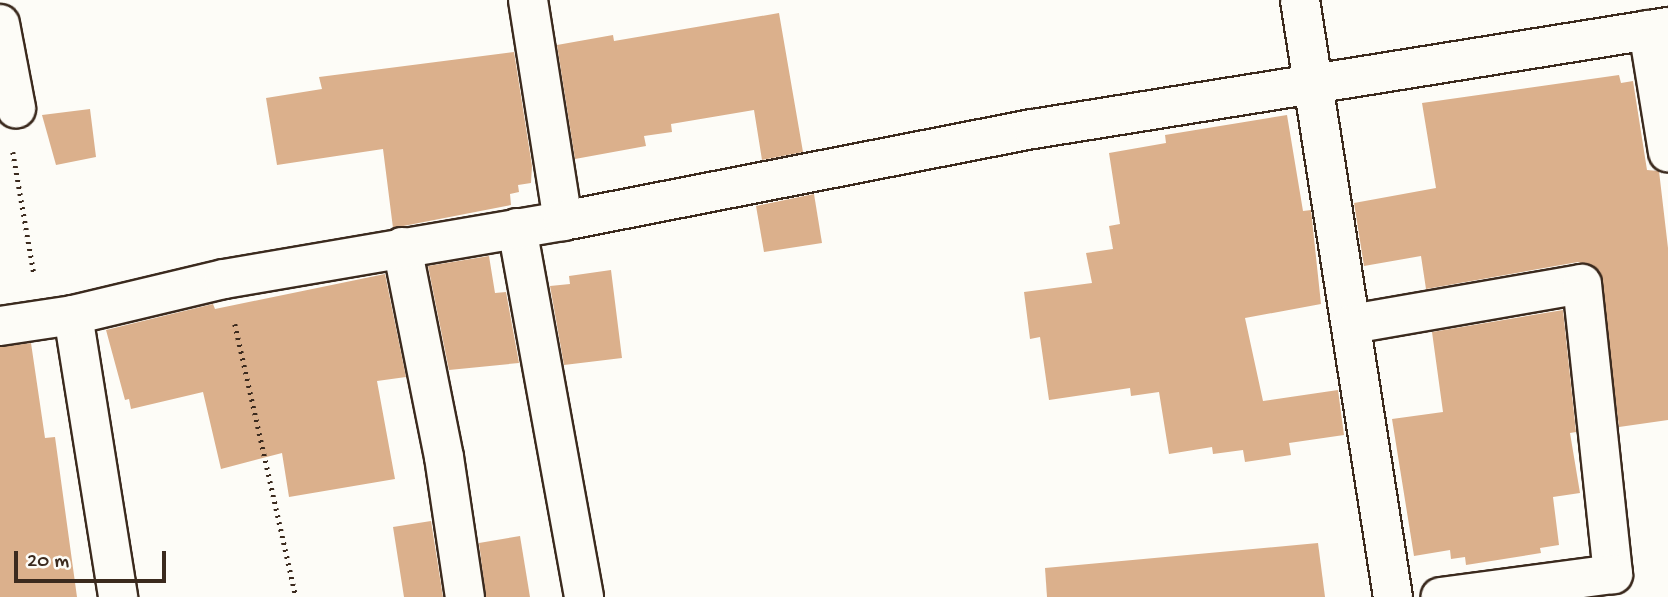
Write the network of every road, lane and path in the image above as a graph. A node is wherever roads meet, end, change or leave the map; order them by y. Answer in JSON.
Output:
{"nodes":[{"id":1,"x":528,"y":0,"type":"edge"},
{"id":2,"x":1300,"y":0,"type":"edge"},
{"id":3,"x":0,"y":24,"type":"edge"},
{"id":4,"x":1658,"y":29,"type":"edge"},
{"id":5,"x":1311,"y":82,"type":"junction"},
{"id":6,"x":16,"y":108,"type":"joint"},
{"id":7,"x":1668,"y":152,"type":"edge"},
{"id":8,"x":564,"y":221,"type":"junction"},
{"id":9,"x":517,"y":228,"type":"junction"},
{"id":10,"x":402,"y":247,"type":"junction"},
{"id":11,"x":224,"y":279,"type":"junction"},
{"id":12,"x":57,"y":318,"type":"junction"},
{"id":13,"x":1352,"y":324,"type":"junction"},
{"id":14,"x":0,"y":326,"type":"edge"},
{"id":15,"x":118,"y":597,"type":"edge"},
{"id":16,"x":296,"y":597,"type":"edge"},
{"id":17,"x":465,"y":597,"type":"edge"},
{"id":18,"x":584,"y":597,"type":"edge"},
{"id":19,"x":1393,"y":597,"type":"edge"},
{"id":20,"x":1441,"y":597,"type":"edge"}],
"edges":[{"from":1,"to":8,"type":"street"},
{"from":2,"to":5,"type":"street"},
{"from":3,"to":6,"type":"street"},
{"from":4,"to":5,"type":"street"},
{"from":4,"to":7,"type":"street"},
{"from":5,"to":8,"type":"street"},
{"from":5,"to":13,"type":"street"},
{"from":6,"to":12,"type":"path"},
{"from":8,"to":9,"type":"street"},
{"from":9,"to":10,"type":"street"},
{"from":9,"to":18,"type":"street"},
{"from":10,"to":11,"type":"street"},
{"from":10,"to":17,"type":"street"},
{"from":11,"to":12,"type":"street"},
{"from":11,"to":16,"type":"path"},
{"from":12,"to":14,"type":"street"},
{"from":12,"to":15,"type":"street"},
{"from":13,"to":19,"type":"street"},
{"from":13,"to":20,"type":"street"}]}
